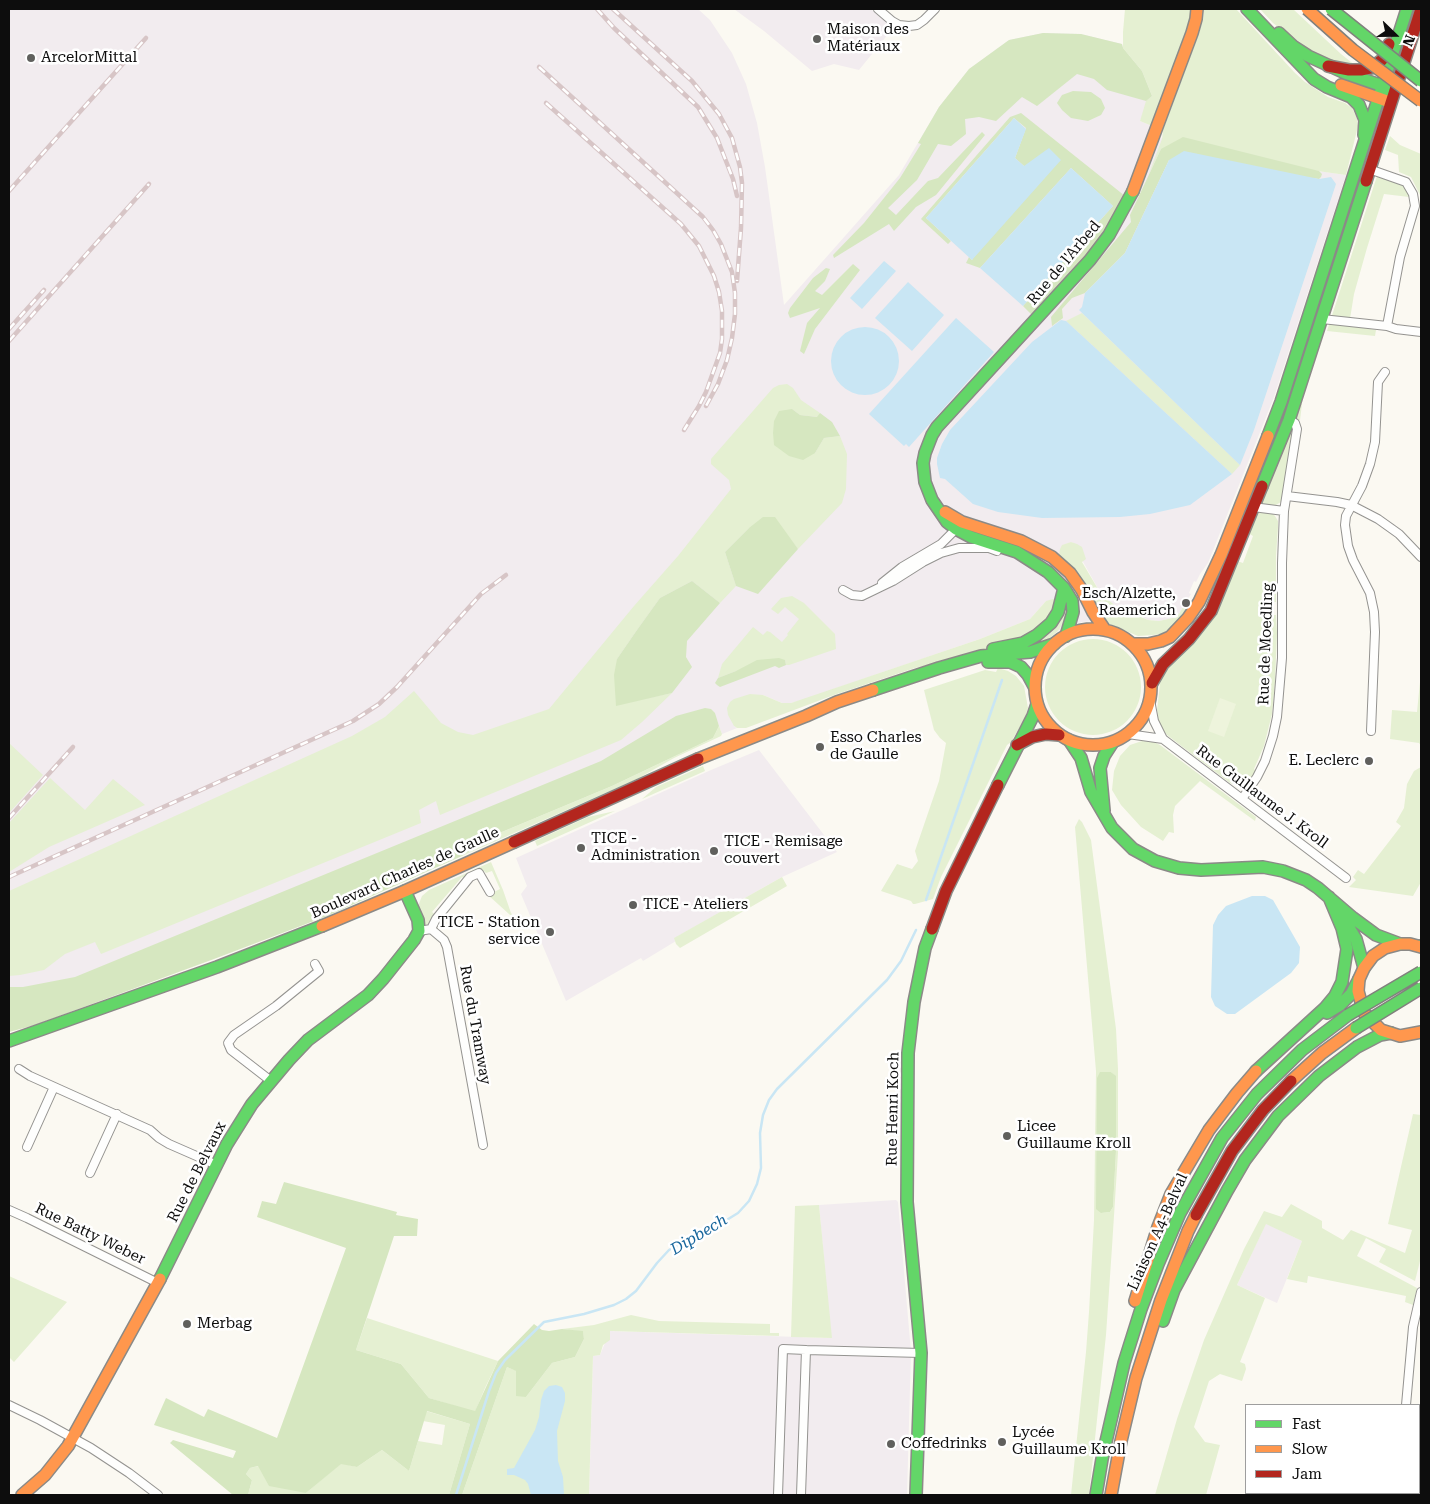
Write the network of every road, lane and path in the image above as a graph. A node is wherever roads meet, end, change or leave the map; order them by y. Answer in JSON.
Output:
{"nodes":[{"id":1,"x":878,"y":9,"type":"edge"},
{"id":2,"x":935,"y":9,"type":"edge"},
{"id":3,"x":1197,"y":9,"type":"edge"},
{"id":4,"x":1247,"y":9,"type":"edge"},
{"id":5,"x":1254,"y":9,"type":"edge"},
{"id":6,"x":1307,"y":9,"type":"edge"},
{"id":7,"x":1331,"y":9,"type":"edge"},
{"id":8,"x":1401,"y":9,"type":"edge"},
{"id":9,"x":1407,"y":9,"type":"edge"},
{"id":10,"x":1421,"y":9,"type":"edge"},
{"id":11,"x":1421,"y":30,"type":"edge"},
{"id":12,"x":1404,"y":61,"type":"junction"},
{"id":13,"x":1301,"y":65,"type":"junction"},
{"id":14,"x":1328,"y":66,"type":"junction"},
{"id":15,"x":1421,"y":80,"type":"edge"},
{"id":16,"x":1382,"y":86,"type":"junction"},
{"id":17,"x":1386,"y":101,"type":"junction"},
{"id":18,"x":1421,"y":101,"type":"edge"},
{"id":19,"x":1360,"y":156,"type":"junction"},
{"id":20,"x":1369,"y":170,"type":"junction"},
{"id":21,"x":1310,"y":315,"type":"junction"},
{"id":22,"x":1322,"y":319,"type":"junction"},
{"id":23,"x":1386,"y":326,"type":"junction"},
{"id":24,"x":1421,"y":332,"type":"edge"},
{"id":25,"x":1385,"y":372,"type":"dead end"},
{"id":26,"x":1288,"y":420,"type":"junction"},
{"id":27,"x":1287,"y":496,"type":"junction"},
{"id":28,"x":1351,"y":505,"type":"junction"},
{"id":29,"x":1253,"y":507,"type":"junction"},
{"id":30,"x":938,"y":508,"type":"junction"},
{"id":31,"x":1284,"y":511,"type":"junction"},
{"id":32,"x":956,"y":529,"type":"junction"},
{"id":33,"x":1035,"y":548,"type":"junction"},
{"id":34,"x":1421,"y":557,"type":"edge"},
{"id":35,"x":1030,"y":560,"type":"junction"},
{"id":36,"x":1064,"y":588,"type":"junction"},
{"id":37,"x":843,"y":590,"type":"dead end"},
{"id":38,"x":870,"y":592,"type":"junction"},
{"id":39,"x":1105,"y":630,"type":"junction"},
{"id":40,"x":1066,"y":636,"type":"junction"},
{"id":41,"x":1054,"y":644,"type":"junction"},
{"id":42,"x":1133,"y":644,"type":"junction"},
{"id":43,"x":939,"y":668,"type":"junction"},
{"id":44,"x":1152,"y":683,"type":"junction"},
{"id":45,"x":1035,"y":688,"type":"junction"},
{"id":46,"x":1150,"y":700,"type":"junction"},
{"id":47,"x":1037,"y":704,"type":"junction"},
{"id":48,"x":806,"y":716,"type":"junction"},
{"id":49,"x":1371,"y":731,"type":"dead end"},
{"id":50,"x":1128,"y":734,"type":"junction"},
{"id":51,"x":1064,"y":738,"type":"junction"},
{"id":52,"x":1163,"y":739,"type":"junction"},
{"id":53,"x":1113,"y":742,"type":"junction"},
{"id":54,"x":1017,"y":745,"type":"junction"},
{"id":55,"x":1242,"y":799,"type":"junction"},
{"id":56,"x":1105,"y":816,"type":"junction"},
{"id":57,"x":1346,"y":878,"type":"dead end"},
{"id":58,"x":405,"y":890,"type":"junction"},
{"id":59,"x":490,"y":892,"type":"dead end"},
{"id":60,"x":1329,"y":898,"type":"junction"},
{"id":61,"x":431,"y":929,"type":"junction"},
{"id":62,"x":419,"y":930,"type":"junction"},
{"id":63,"x":1400,"y":944,"type":"junction"},
{"id":64,"x":1421,"y":947,"type":"edge"},
{"id":65,"x":315,"y":964,"type":"dead end"},
{"id":66,"x":1421,"y":972,"type":"edge"},
{"id":67,"x":1361,"y":974,"type":"junction"},
{"id":68,"x":1421,"y":988,"type":"edge"},
{"id":69,"x":1313,"y":1019,"type":"junction"},
{"id":70,"x":1421,"y":1032,"type":"edge"},
{"id":71,"x":1391,"y":1033,"type":"junction"},
{"id":72,"x":9,"y":1041,"type":"edge"},
{"id":73,"x":20,"y":1069,"type":"dead end"},
{"id":74,"x":271,"y":1081,"type":"junction"},
{"id":75,"x":54,"y":1087,"type":"junction"},
{"id":76,"x":117,"y":1114,"type":"junction"},
{"id":77,"x":483,"y":1145,"type":"dead end"},
{"id":78,"x":27,"y":1147,"type":"dead end"},
{"id":79,"x":217,"y":1164,"type":"junction"},
{"id":80,"x":90,"y":1174,"type":"dead end"},
{"id":81,"x":9,"y":1210,"type":"edge"},
{"id":82,"x":158,"y":1283,"type":"junction"},
{"id":83,"x":1421,"y":1292,"type":"edge"},
{"id":84,"x":806,"y":1350,"type":"junction"},
{"id":85,"x":921,"y":1353,"type":"junction"},
{"id":86,"x":1124,"y":1363,"type":"junction"},
{"id":87,"x":1136,"y":1378,"type":"junction"},
{"id":88,"x":1406,"y":1404,"type":"edge"},
{"id":89,"x":9,"y":1405,"type":"edge"},
{"id":90,"x":72,"y":1438,"type":"junction"},
{"id":91,"x":22,"y":1495,"type":"edge"},
{"id":92,"x":158,"y":1495,"type":"edge"},
{"id":93,"x":778,"y":1495,"type":"edge"},
{"id":94,"x":801,"y":1495,"type":"edge"},
{"id":95,"x":916,"y":1495,"type":"edge"},
{"id":96,"x":1096,"y":1495,"type":"edge"},
{"id":97,"x":1111,"y":1495,"type":"edge"}],
"edges":[{"from":1,"to":2,"type":"street"},
{"from":3,"to":30,"type":"main road","name":"Rue de l'Arbed"},
{"from":4,"to":13,"type":"main road"},
{"from":5,"to":14,"type":"main road"},
{"from":6,"to":18,"type":"main road","bridge":true},
{"from":7,"to":15,"type":"main road","bridge":true},
{"from":8,"to":14,"type":"main road"},
{"from":9,"to":16,"type":"main road"},
{"from":10,"to":12,"type":"main road"},
{"from":11,"to":12,"type":"main road"},
{"from":12,"to":17,"type":"main road"},
{"from":13,"to":17,"type":"main road"},
{"from":13,"to":19,"type":"main road"},
{"from":14,"to":16,"type":"main road"},
{"from":16,"to":17,"type":"main road"},
{"from":17,"to":19,"type":"main road"},
{"from":17,"to":20,"type":"main road"},
{"from":19,"to":21,"type":"main road"},
{"from":20,"to":22,"type":"main road"},
{"from":20,"to":23,"type":"street"},
{"from":21,"to":22,"type":"main road"},
{"from":21,"to":42,"type":"main road"},
{"from":22,"to":23,"type":"street"},
{"from":22,"to":26,"type":"main road"},
{"from":23,"to":24,"type":"street"},
{"from":25,"to":28,"type":"street"},
{"from":26,"to":27,"type":"street"},
{"from":26,"to":29,"type":"main road"},
{"from":27,"to":28,"type":"street"},
{"from":27,"to":31,"type":"street","name":"Rue de Moedling"},
{"from":28,"to":34,"type":"street"},
{"from":28,"to":49,"type":"street"},
{"from":29,"to":31,"type":"street"},
{"from":29,"to":44,"type":"main road"},
{"from":30,"to":32,"type":"main road","name":"Rue de l'Arbed"},
{"from":30,"to":33,"type":"main road"},
{"from":31,"to":55,"type":"street","name":"Rue de Moedling"},
{"from":32,"to":33,"type":"street"},
{"from":32,"to":35,"type":"main road","name":"Rue de l'Arbed"},
{"from":32,"to":38,"type":"street"},
{"from":33,"to":39,"type":"main road"},
{"from":35,"to":36,"type":"main road","name":"Rue de l'Arbed"},
{"from":35,"to":38,"type":"street"},
{"from":36,"to":40,"type":"main road","name":"Rue de l'Arbed"},
{"from":36,"to":43,"type":"main road","name":"Boulevard Charles de Gaulle"},
{"from":37,"to":38,"type":"street"},
{"from":39,"to":40,"type":"main road"},
{"from":39,"to":42,"type":"main road"},
{"from":40,"to":41,"type":"main road"},
{"from":41,"to":43,"type":"main road","name":"Boulevard Charles de Gaulle"},
{"from":41,"to":45,"type":"main road"},
{"from":42,"to":44,"type":"main road"},
{"from":43,"to":48,"type":"main road","name":"Boulevard Charles de Gaulle"},
{"from":44,"to":46,"type":"main road"},
{"from":45,"to":47,"type":"main road"},
{"from":45,"to":48,"type":"main road","name":"Boulevard Charles de Gaulle"},
{"from":46,"to":50,"type":"main road"},
{"from":46,"to":52,"type":"street","name":"Rue Guillaume J. Kroll"},
{"from":47,"to":51,"type":"main road"},
{"from":47,"to":54,"type":"main road","name":"Rue Henri Koch"},
{"from":48,"to":58,"type":"main road","name":"Boulevard Charles de Gaulle"},
{"from":50,"to":52,"type":"street","name":"Rue Guillaume J. Kroll"},
{"from":50,"to":53,"type":"main road"},
{"from":51,"to":53,"type":"main road"},
{"from":51,"to":54,"type":"main road"},
{"from":51,"to":56,"type":"main road"},
{"from":52,"to":55,"type":"street","name":"Rue Guillaume J. Kroll"},
{"from":53,"to":56,"type":"main road"},
{"from":54,"to":85,"type":"main road","name":"Rue Henri Koch"},
{"from":55,"to":57,"type":"street","name":"Rue Guillaume J. Kroll"},
{"from":56,"to":60,"type":"main road"},
{"from":58,"to":62,"type":"main road"},
{"from":58,"to":72,"type":"main road","name":"Boulevard Charles de Gaulle"},
{"from":59,"to":61,"type":"street"},
{"from":60,"to":63,"type":"main road"},
{"from":60,"to":67,"type":"main road"},
{"from":60,"to":69,"type":"main road"},
{"from":61,"to":62,"type":"street"},
{"from":61,"to":77,"type":"street","name":"Rue du Tramway"},
{"from":62,"to":74,"type":"main road","name":"Rue de Belvaux"},
{"from":63,"to":64,"type":"main road"},
{"from":63,"to":67,"type":"main road"},
{"from":65,"to":74,"type":"street"},
{"from":66,"to":86,"type":"main road","name":"Liaison A4-Belval","bridge":true},
{"from":67,"to":69,"type":"main road"},
{"from":67,"to":71,"type":"main road"},
{"from":68,"to":87,"type":"main road","name":"Liaison A4-Belval","bridge":true},
{"from":69,"to":86,"type":"main road"},
{"from":70,"to":71,"type":"main road"},
{"from":71,"to":87,"type":"main road"},
{"from":73,"to":75,"type":"street"},
{"from":74,"to":79,"type":"main road","name":"Rue de Belvaux"},
{"from":75,"to":76,"type":"street"},
{"from":75,"to":78,"type":"street"},
{"from":76,"to":79,"type":"street"},
{"from":76,"to":80,"type":"street"},
{"from":79,"to":82,"type":"main road","name":"Rue de Belvaux"},
{"from":81,"to":82,"type":"street","name":"Rue Batty Weber"},
{"from":82,"to":90,"type":"main road","name":"Rue de Belvaux"},
{"from":83,"to":88,"type":"street"},
{"from":84,"to":85,"type":"street"},
{"from":84,"to":93,"type":"street"},
{"from":84,"to":94,"type":"street"},
{"from":85,"to":95,"type":"main road","name":"Rue Henri Koch"},
{"from":86,"to":96,"type":"main road"},
{"from":87,"to":97,"type":"main road"},
{"from":89,"to":90,"type":"street"},
{"from":90,"to":91,"type":"main road","name":"Rue de Belvaux"},
{"from":90,"to":92,"type":"street"}]}
